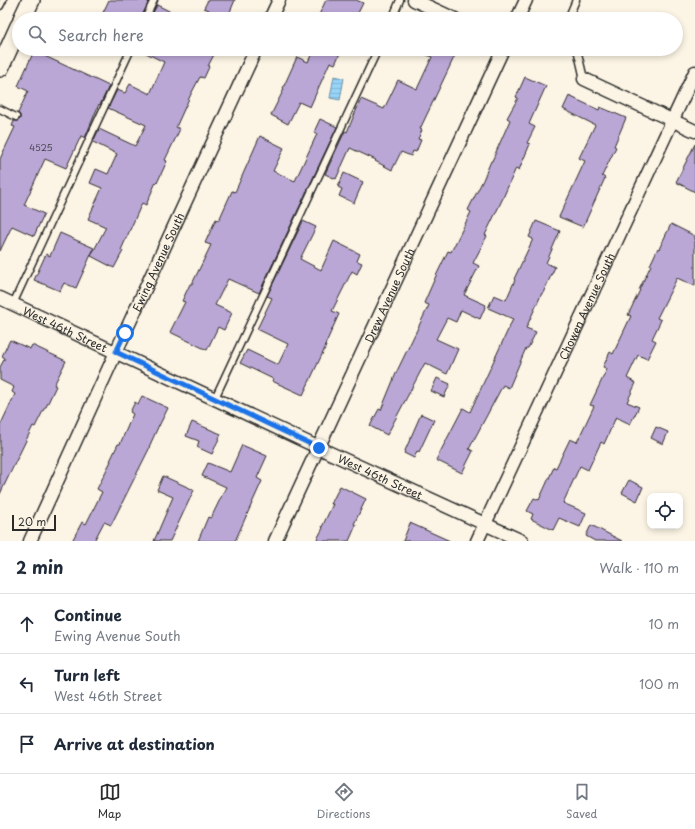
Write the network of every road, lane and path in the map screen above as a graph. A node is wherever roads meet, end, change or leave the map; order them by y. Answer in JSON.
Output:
{"nodes":[{"id":1,"x":3,"y":0,"type":"edge"},
{"id":2,"x":31,"y":0,"type":"edge"},
{"id":3,"x":154,"y":0,"type":"edge"},
{"id":4,"x":279,"y":0,"type":"edge"},
{"id":5,"x":400,"y":0,"type":"edge"},
{"id":6,"x":414,"y":0,"type":"edge"},
{"id":7,"x":526,"y":0,"type":"edge"},
{"id":8,"x":576,"y":0,"type":"edge"},
{"id":9,"x":0,"y":6,"type":"edge"},
{"id":10,"x":25,"y":12,"type":"edge"},
{"id":11,"x":148,"y":12,"type":"edge"},
{"id":12,"x":273,"y":12,"type":"edge"},
{"id":13,"x":395,"y":12,"type":"edge"},
{"id":14,"x":440,"y":12,"type":"edge"},
{"id":15,"x":520,"y":12,"type":"edge"},
{"id":16,"x":571,"y":12,"type":"edge"},
{"id":17,"x":12,"y":41,"type":"edge"},
{"id":18,"x":128,"y":56,"type":"edge"},
{"id":19,"x":253,"y":56,"type":"edge"},
{"id":20,"x":375,"y":56,"type":"edge"},
{"id":21,"x":500,"y":56,"type":"edge"},
{"id":22,"x":579,"y":56,"type":"edge"},
{"id":23,"x":0,"y":68,"type":"edge"},
{"id":24,"x":695,"y":72,"type":"edge"},
{"id":25,"x":584,"y":79,"type":"joint"},
{"id":26,"x":0,"y":109,"type":"edge"},
{"id":27,"x":16,"y":117,"type":"dead end"},
{"id":28,"x":672,"y":120,"type":"junction"},
{"id":29,"x":695,"y":131,"type":"edge"},
{"id":30,"x":0,"y":298,"type":"edge"},
{"id":31,"x":13,"y":304,"type":"junction"},
{"id":32,"x":116,"y":352,"type":"junction"},
{"id":33,"x":215,"y":398,"type":"junction"},
{"id":34,"x":319,"y":448,"type":"junction"},
{"id":35,"x":485,"y":524,"type":"junction"},
{"id":36,"x":30,"y":541,"type":"edge"},
{"id":37,"x":275,"y":541,"type":"edge"},
{"id":38,"x":477,"y":541,"type":"edge"},
{"id":39,"x":522,"y":541,"type":"edge"}],
"edges":[{"from":1,"to":9,"type":"lane"},
{"from":2,"to":10,"type":"main road"},
{"from":3,"to":11,"type":"lane"},
{"from":4,"to":12,"type":"street"},
{"from":5,"to":13,"type":"lane"},
{"from":6,"to":14,"type":"street"},
{"from":7,"to":15,"type":"street"},
{"from":8,"to":16,"type":"lane"},
{"from":17,"to":23,"type":"main road"},
{"from":18,"to":31,"type":"lane"},
{"from":19,"to":32,"type":"street","name":"Ewing Avenue South"},
{"from":20,"to":33,"type":"lane"},
{"from":21,"to":34,"type":"street","name":"Drew Avenue South"},
{"from":22,"to":25,"type":"lane"},
{"from":24,"to":28,"type":"street","name":"Chowen Avenue South"},
{"from":25,"to":28,"type":"street"},
{"from":26,"to":27,"type":"lane"},
{"from":28,"to":29,"type":"street"},
{"from":28,"to":35,"type":"street","name":"Chowen Avenue South"},
{"from":30,"to":31,"type":"street","name":"West 46th Street"},
{"from":31,"to":32,"type":"street","name":"West 46th Street"},
{"from":32,"to":33,"type":"street","name":"West 46th Street"},
{"from":32,"to":36,"type":"street","name":"Ewing Avenue South"},
{"from":33,"to":34,"type":"street","name":"West 46th Street"},
{"from":34,"to":35,"type":"street","name":"West 46th Street"},
{"from":34,"to":37,"type":"street","name":"Drew Avenue South"},
{"from":35,"to":38,"type":"street","name":"Chowen Avenue South"},
{"from":35,"to":39,"type":"street","name":"West 46th Street"}]}
